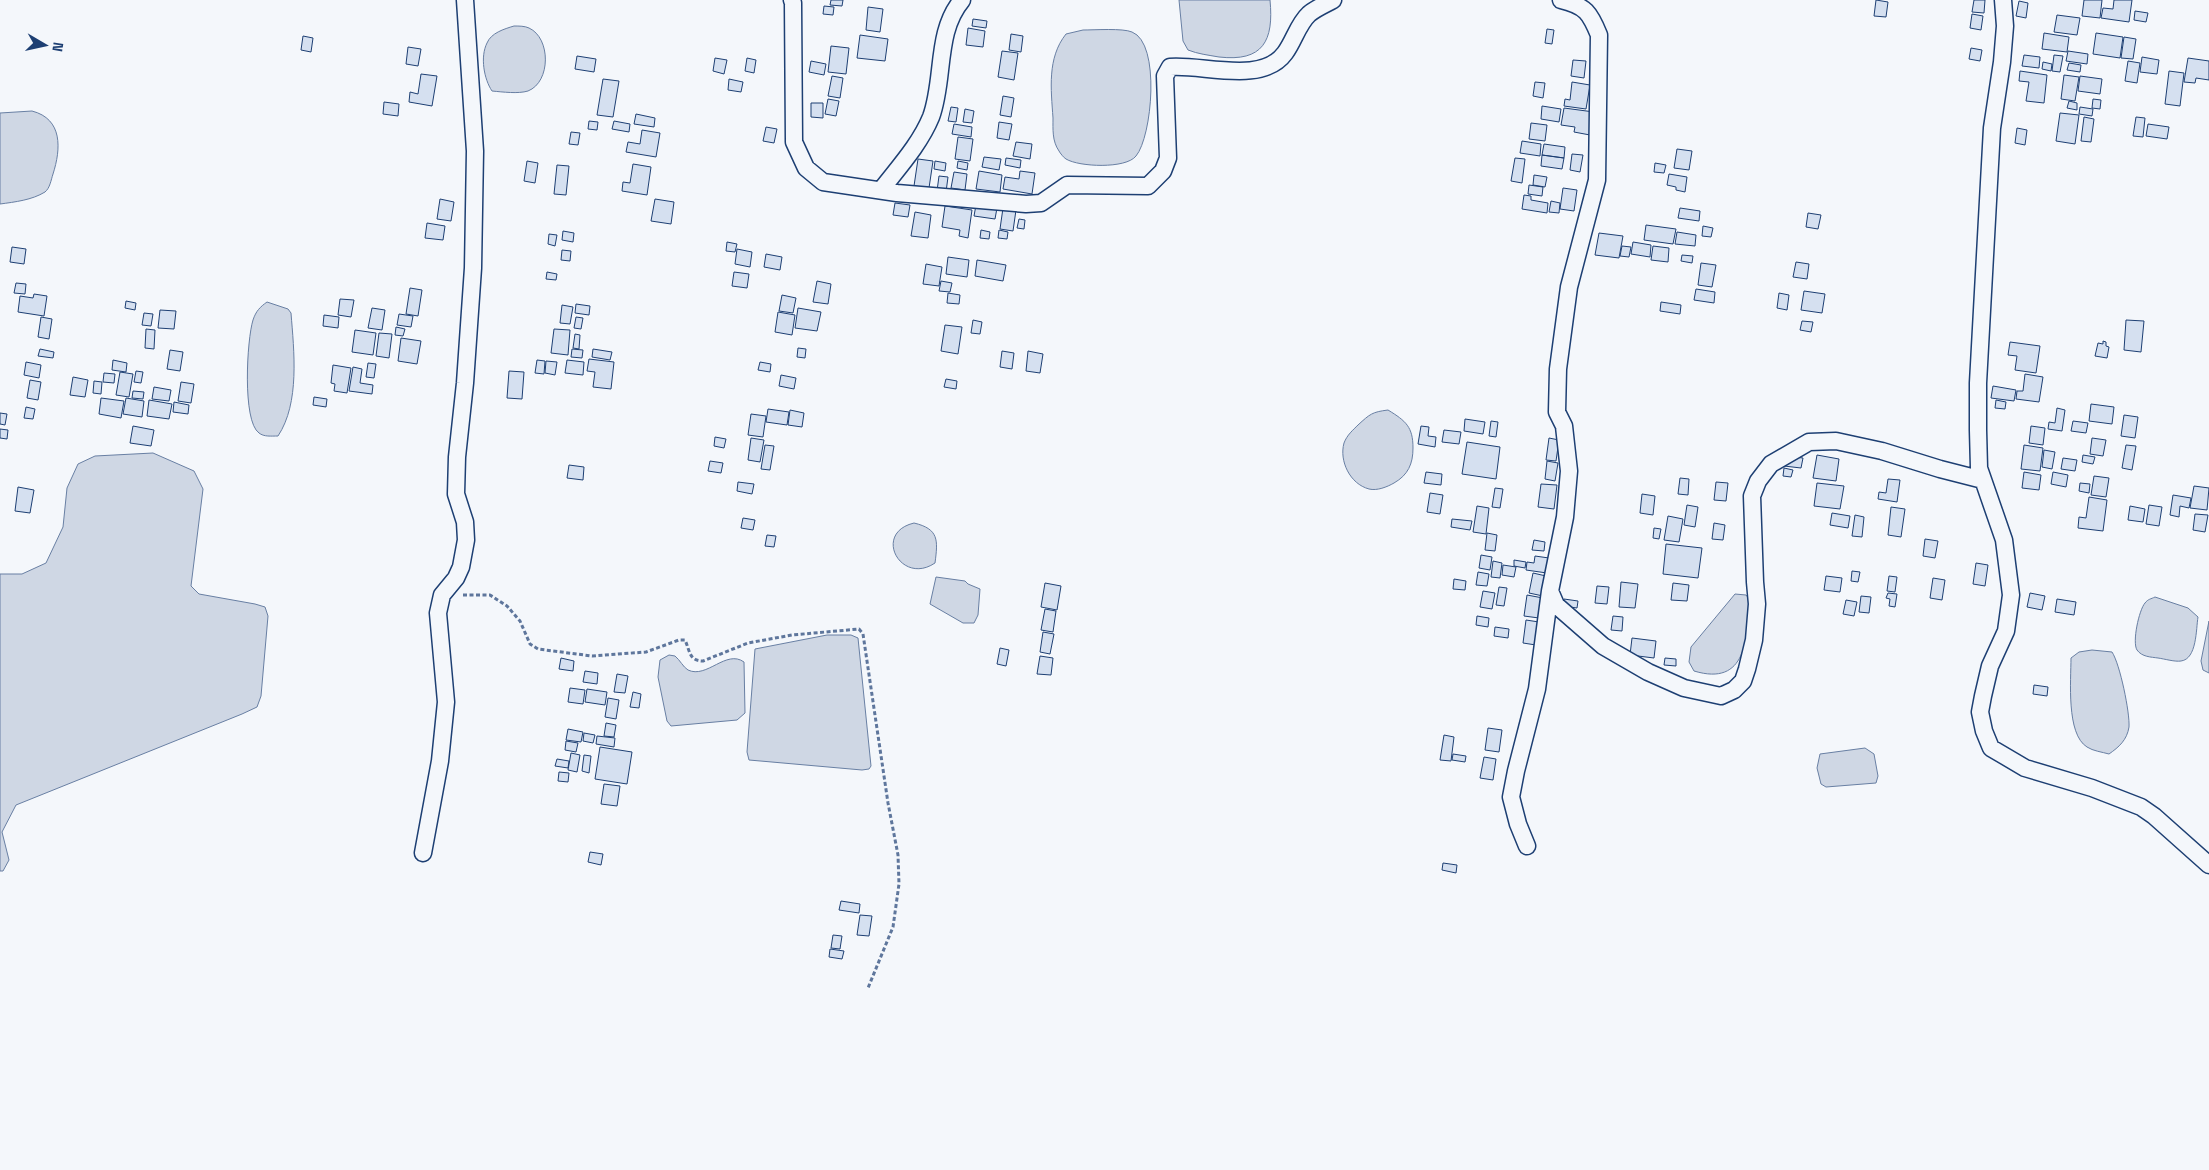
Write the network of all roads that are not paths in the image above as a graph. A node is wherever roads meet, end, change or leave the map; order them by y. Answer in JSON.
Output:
{"nodes":[{"id":1,"x":465,"y":0,"type":"edge"},
{"id":2,"x":792,"y":0,"type":"edge"},
{"id":3,"x":962,"y":0,"type":"edge"},
{"id":4,"x":1333,"y":0,"type":"edge"},
{"id":5,"x":1561,"y":0,"type":"edge"},
{"id":6,"x":2003,"y":0,"type":"edge"},
{"id":7,"x":1578,"y":3,"type":"edge"},
{"id":8,"x":881,"y":190,"type":"junction"},
{"id":9,"x":1984,"y":480,"type":"junction"},
{"id":10,"x":1550,"y":591,"type":"junction"},
{"id":11,"x":1527,"y":846,"type":"dead end"},
{"id":12,"x":423,"y":852,"type":"dead end"},
{"id":13,"x":2209,"y":866,"type":"edge"}],
"edges":[{"from":1,"to":12,"type":"street"},
{"from":2,"to":8,"type":"street"},
{"from":3,"to":8,"type":"street"},
{"from":4,"to":8,"type":"street"},
{"from":5,"to":7,"type":"street"},
{"from":6,"to":9,"type":"street"},
{"from":7,"to":10,"type":"street"},
{"from":9,"to":10,"type":"street"},
{"from":9,"to":13,"type":"street"},
{"from":10,"to":11,"type":"street"}]}
